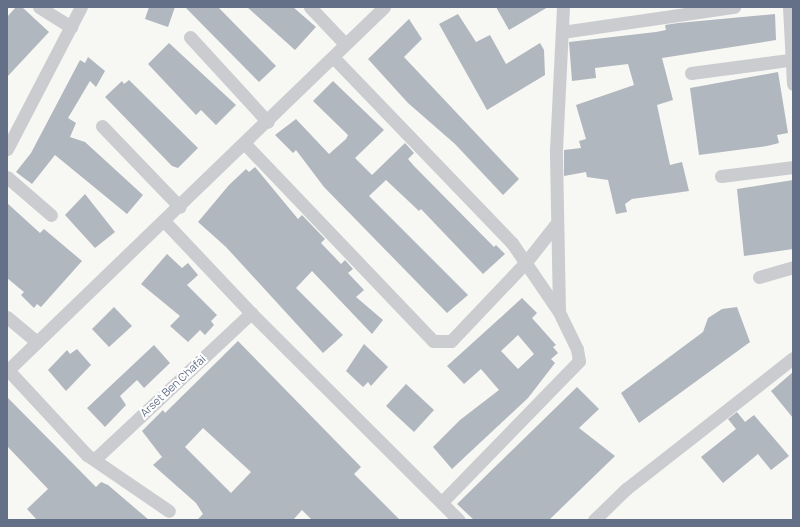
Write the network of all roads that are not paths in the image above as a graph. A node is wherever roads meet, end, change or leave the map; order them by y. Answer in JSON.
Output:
{"nodes":[{"id":1,"x":39,"y":7,"type":"edge"},
{"id":2,"x":81,"y":7,"type":"edge"},
{"id":3,"x":310,"y":7,"type":"edge"},
{"id":4,"x":384,"y":7,"type":"edge"},
{"id":5,"x":563,"y":7,"type":"edge"},
{"id":6,"x":734,"y":7,"type":"edge"},
{"id":7,"x":790,"y":7,"type":"edge"},
{"id":8,"x":71,"y":27,"type":"junction"},
{"id":9,"x":562,"y":32,"type":"junction"},
{"id":10,"x":190,"y":37,"type":"dead end"},
{"id":11,"x":345,"y":44,"type":"junction"},
{"id":12,"x":333,"y":57,"type":"junction"},
{"id":13,"x":789,"y":60,"type":"junction"},
{"id":14,"x":691,"y":73,"type":"dead end"},
{"id":15,"x":793,"y":84,"type":"edge"},
{"id":16,"x":268,"y":122,"type":"junction"},
{"id":17,"x":102,"y":126,"type":"dead end"},
{"id":18,"x":245,"y":144,"type":"junction"},
{"id":19,"x":7,"y":149,"type":"edge"},
{"id":20,"x":793,"y":167,"type":"edge"},
{"id":21,"x":721,"y":176,"type":"dead end"},
{"id":22,"x":7,"y":177,"type":"edge"},
{"id":23,"x":180,"y":207,"type":"junction"},
{"id":24,"x":51,"y":215,"type":"dead end"},
{"id":25,"x":165,"y":222,"type":"junction"},
{"id":26,"x":556,"y":224,"type":"junction"},
{"id":27,"x":526,"y":262,"type":"junction"},
{"id":28,"x":793,"y":267,"type":"edge"},
{"id":29,"x":759,"y":277,"type":"dead end"},
{"id":30,"x":560,"y":312,"type":"junction"},
{"id":31,"x":250,"y":313,"type":"junction"},
{"id":32,"x":7,"y":317,"type":"edge"},
{"id":33,"x":37,"y":342,"type":"junction"},
{"id":34,"x":793,"y":358,"type":"edge"},
{"id":35,"x":8,"y":370,"type":"edge"},
{"id":36,"x":95,"y":459,"type":"junction"},
{"id":37,"x":442,"y":502,"type":"junction"},
{"id":38,"x":169,"y":511,"type":"dead end"},
{"id":39,"x":459,"y":520,"type":"edge"},
{"id":40,"x":594,"y":520,"type":"edge"}],
"edges":[{"from":1,"to":8,"type":"street"},
{"from":2,"to":8,"type":"street"},
{"from":3,"to":11,"type":"street"},
{"from":4,"to":11,"type":"street"},
{"from":5,"to":9,"type":"street"},
{"from":6,"to":9,"type":"street"},
{"from":7,"to":13,"type":"street"},
{"from":8,"to":19,"type":"street"},
{"from":9,"to":26,"type":"street"},
{"from":10,"to":16,"type":"street"},
{"from":11,"to":12,"type":"street"},
{"from":12,"to":16,"type":"street"},
{"from":12,"to":27,"type":"street"},
{"from":13,"to":14,"type":"street"},
{"from":13,"to":15,"type":"street"},
{"from":16,"to":18,"type":"street"},
{"from":17,"to":23,"type":"street"},
{"from":18,"to":23,"type":"street"},
{"from":18,"to":27,"type":"street"},
{"from":20,"to":21,"type":"street"},
{"from":22,"to":24,"type":"street"},
{"from":23,"to":25,"type":"street"},
{"from":25,"to":31,"type":"street"},
{"from":25,"to":33,"type":"street"},
{"from":26,"to":27,"type":"street"},
{"from":26,"to":30,"type":"street"},
{"from":27,"to":30,"type":"street"},
{"from":28,"to":29,"type":"street"},
{"from":30,"to":37,"type":"street"},
{"from":31,"to":36,"type":"street","name":"Arset Ben Chafai"},
{"from":31,"to":37,"type":"street"},
{"from":32,"to":33,"type":"street"},
{"from":33,"to":35,"type":"street"},
{"from":34,"to":40,"type":"street"},
{"from":35,"to":36,"type":"street"},
{"from":36,"to":38,"type":"street"},
{"from":37,"to":39,"type":"street"}]}
